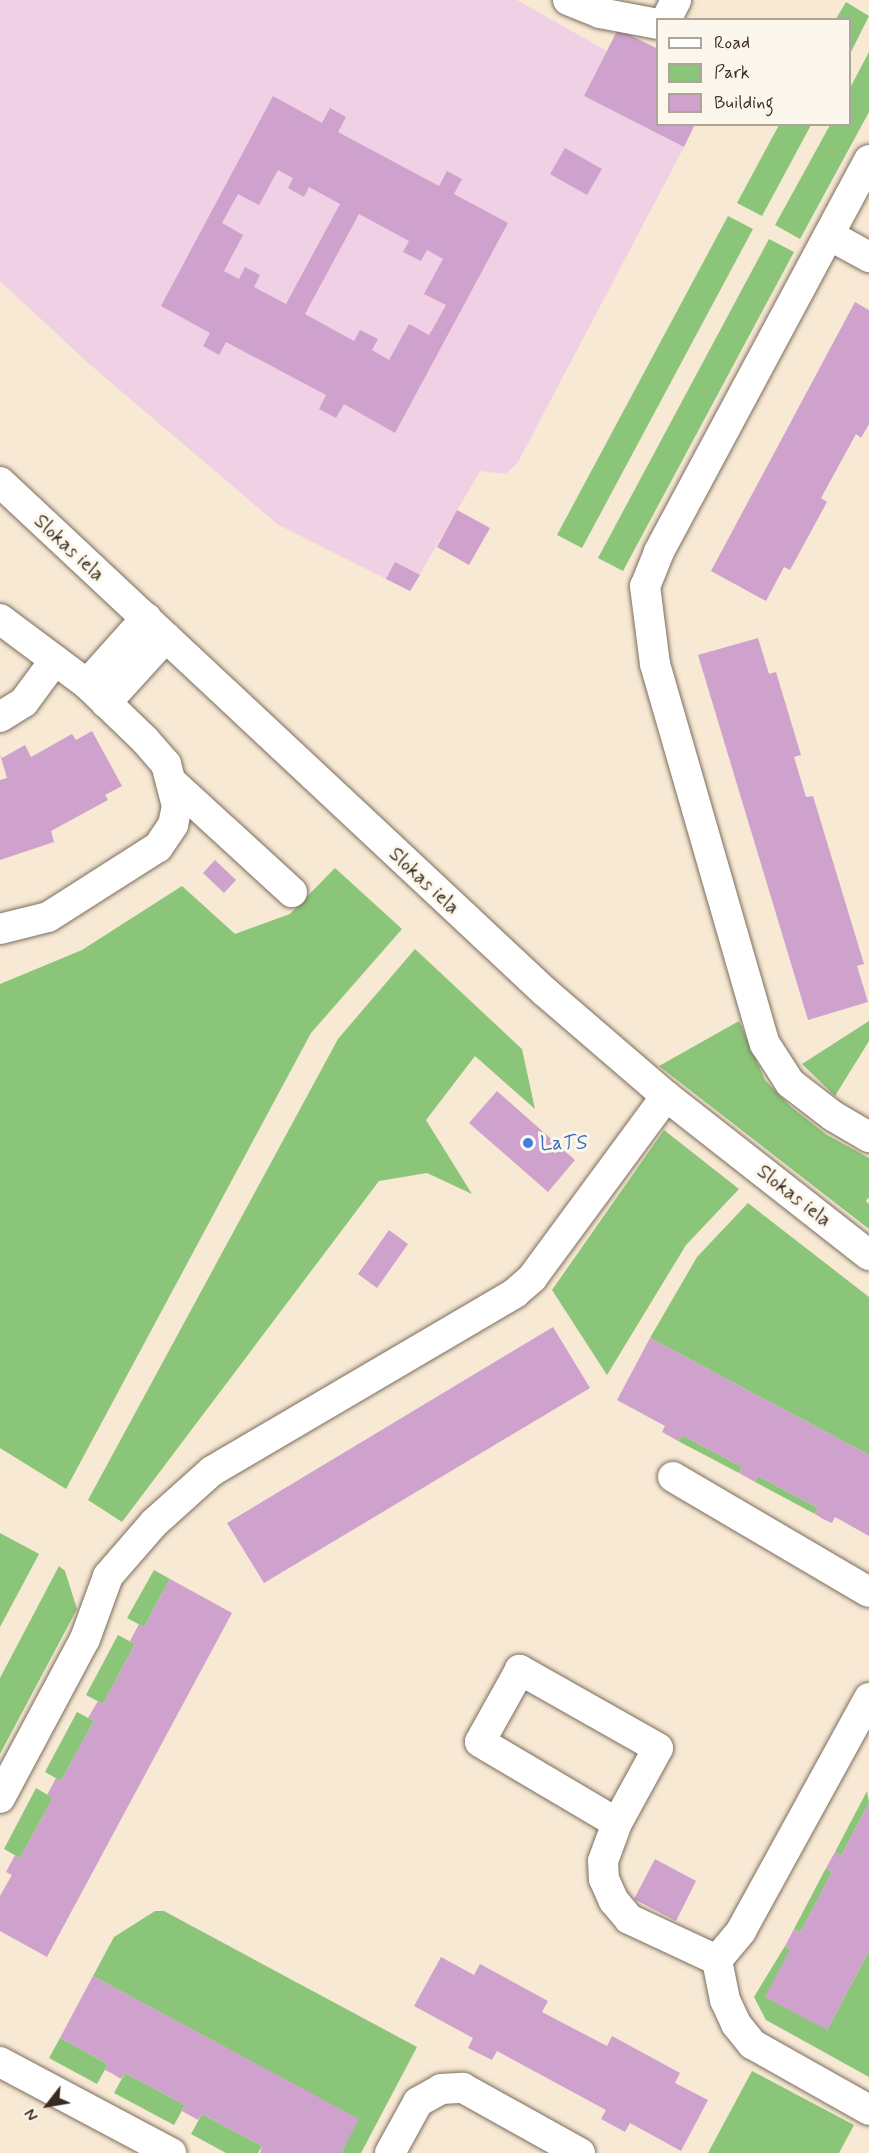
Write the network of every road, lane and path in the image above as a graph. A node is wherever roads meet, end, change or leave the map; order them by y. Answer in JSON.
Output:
{"nodes":[{"id":1,"x":568,"y":0,"type":"edge"},
{"id":2,"x":676,"y":0,"type":"edge"},
{"id":3,"x":667,"y":18,"type":"edge"},
{"id":4,"x":656,"y":24,"type":"edge"},
{"id":5,"x":869,"y":160,"type":"edge"},
{"id":6,"x":829,"y":235,"type":"junction"},
{"id":7,"x":869,"y":257,"type":"edge"},
{"id":8,"x":0,"y":482,"type":"edge"},
{"id":9,"x":0,"y":619,"type":"edge"},
{"id":10,"x":156,"y":628,"type":"junction"},
{"id":11,"x":55,"y":660,"type":"junction"},
{"id":12,"x":96,"y":694,"type":"junction"},
{"id":13,"x":0,"y":717,"type":"edge"},
{"id":14,"x":174,"y":784,"type":"junction"},
{"id":15,"x":292,"y":892,"type":"dead end"},
{"id":16,"x":0,"y":929,"type":"edge"},
{"id":17,"x":666,"y":1096,"type":"junction"},
{"id":18,"x":869,"y":1137,"type":"edge"},
{"id":19,"x":869,"y":1255,"type":"edge"},
{"id":20,"x":673,"y":1478,"type":"dead end"},
{"id":21,"x":869,"y":1592,"type":"edge"},
{"id":22,"x":869,"y":1698,"type":"edge"},
{"id":23,"x":0,"y":1798,"type":"edge"},
{"id":24,"x":617,"y":1823,"type":"junction"},
{"id":25,"x":717,"y":1960,"type":"junction"},
{"id":26,"x":0,"y":2062,"type":"edge"},
{"id":27,"x":869,"y":2110,"type":"edge"},
{"id":28,"x":171,"y":2153,"type":"edge"},
{"id":29,"x":390,"y":2153,"type":"edge"},
{"id":30,"x":580,"y":2153,"type":"edge"}],
"edges":[{"from":1,"to":4,"type":"street"},
{"from":2,"to":3,"type":"street"},
{"from":5,"to":6,"type":"street"},
{"from":6,"to":7,"type":"street"},
{"from":6,"to":18,"type":"street"},
{"from":8,"to":10,"type":"street","name":"Slokas iela"},
{"from":9,"to":11,"type":"street"},
{"from":10,"to":12,"type":"street"},
{"from":10,"to":17,"type":"street","name":"Slokas iela"},
{"from":11,"to":12,"type":"street"},
{"from":11,"to":13,"type":"street"},
{"from":12,"to":14,"type":"street"},
{"from":14,"to":15,"type":"street"},
{"from":14,"to":16,"type":"street"},
{"from":17,"to":19,"type":"street","name":"Slokas iela"},
{"from":17,"to":23,"type":"street"},
{"from":20,"to":21,"type":"street"},
{"from":22,"to":25,"type":"street"},
{"from":24,"to":24,"type":"street"},
{"from":24,"to":25,"type":"street"},
{"from":25,"to":27,"type":"street"},
{"from":26,"to":28,"type":"street"},
{"from":29,"to":30,"type":"street"}]}
